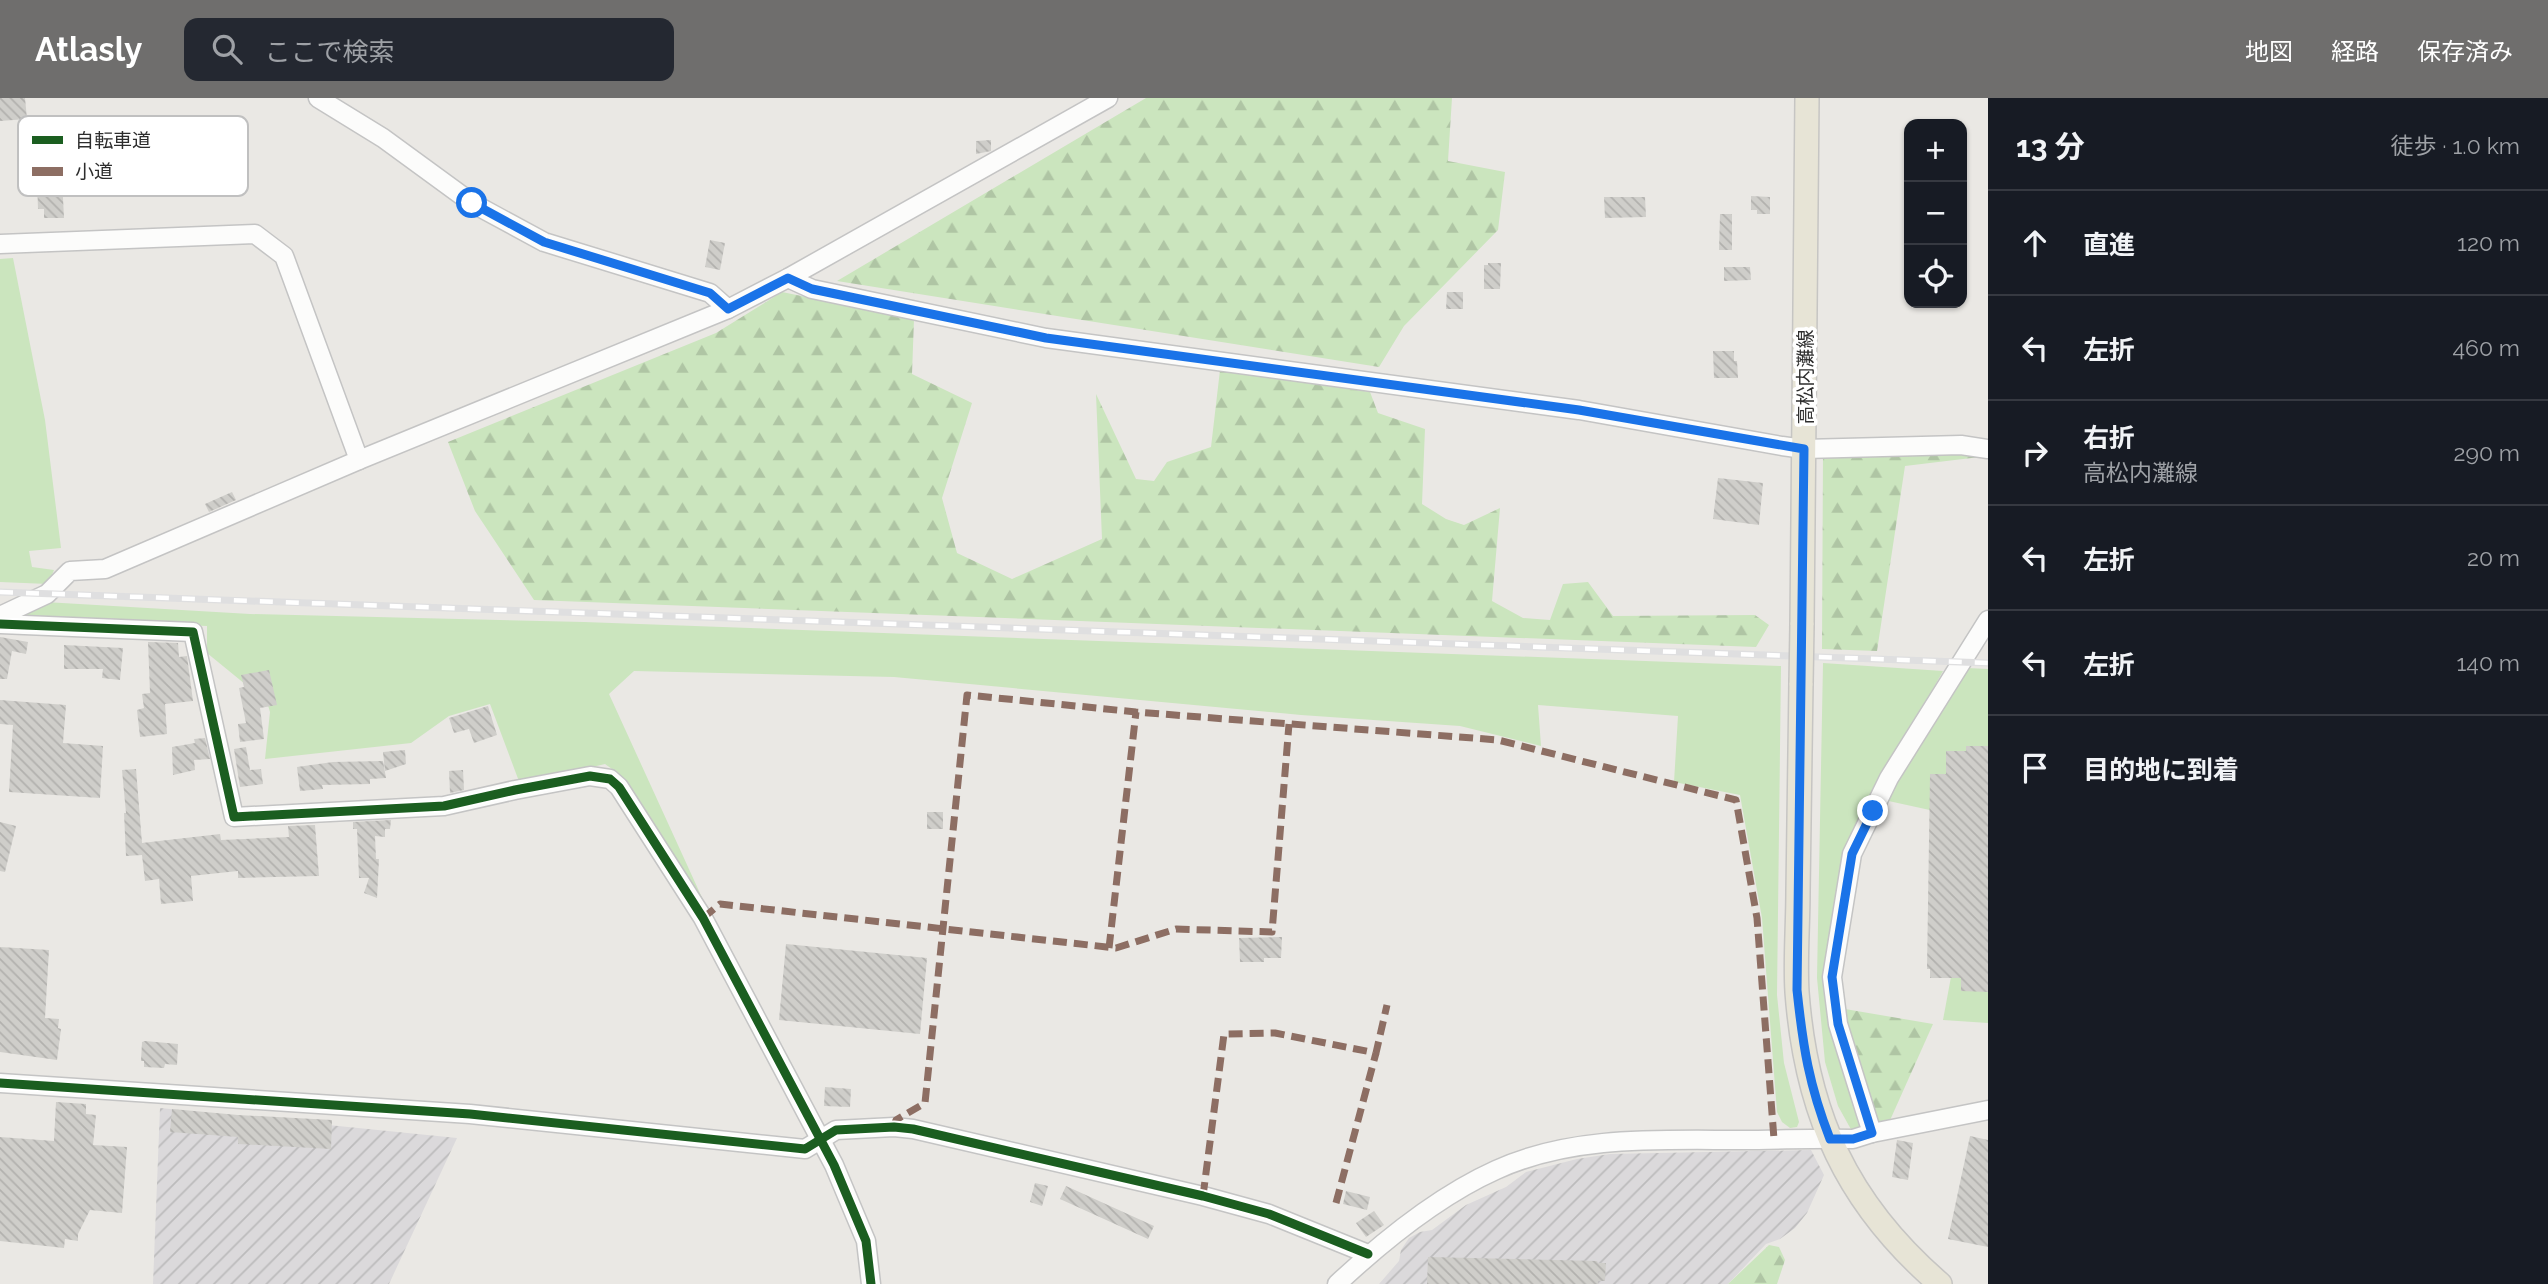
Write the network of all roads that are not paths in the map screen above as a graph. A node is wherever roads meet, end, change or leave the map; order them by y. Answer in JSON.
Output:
{"nodes":[{"id":1,"x":318,"y":98,"type":"edge"},
{"id":2,"x":1108,"y":98,"type":"edge"},
{"id":3,"x":1807,"y":98,"type":"edge"},
{"id":4,"x":0,"y":244,"type":"edge"},
{"id":5,"x":788,"y":278,"type":"junction"},
{"id":6,"x":728,"y":309,"type":"junction"},
{"id":7,"x":1804,"y":449,"type":"junction"},
{"id":8,"x":1988,"y":449,"type":"edge"},
{"id":9,"x":359,"y":460,"type":"junction"},
{"id":10,"x":0,"y":616,"type":"edge"},
{"id":11,"x":1988,"y":620,"type":"edge"},
{"id":12,"x":0,"y":624,"type":"edge"},
{"id":13,"x":0,"y":1083,"type":"edge"},
{"id":14,"x":1988,"y":1110,"type":"edge"},
{"id":15,"x":1872,"y":1133,"type":"junction"},
{"id":16,"x":819,"y":1139,"type":"junction"},
{"id":17,"x":1830,"y":1139,"type":"junction"},
{"id":18,"x":1368,"y":1254,"type":"junction"},
{"id":19,"x":871,"y":1284,"type":"edge"},
{"id":20,"x":1337,"y":1284,"type":"edge"},
{"id":21,"x":1940,"y":1284,"type":"edge"}],
"edges":[{"from":1,"to":6,"type":"street"},
{"from":2,"to":5,"type":"street"},
{"from":3,"to":7,"type":"main road","name":"高松内灘線"},
{"from":4,"to":9,"type":"street"},
{"from":5,"to":6,"type":"street"},
{"from":5,"to":7,"type":"street"},
{"from":6,"to":9,"type":"street"},
{"from":7,"to":8,"type":"street"},
{"from":7,"to":17,"type":"main road","name":"高松内灘線","bridge":true},
{"from":9,"to":10,"type":"street"},
{"from":11,"to":15,"type":"street"},
{"from":12,"to":16,"type":"street"},
{"from":13,"to":16,"type":"street"},
{"from":14,"to":15,"type":"street"},
{"from":15,"to":17,"type":"street"},
{"from":16,"to":18,"type":"street"},
{"from":16,"to":19,"type":"street"},
{"from":17,"to":18,"type":"street"},
{"from":17,"to":21,"type":"main road","name":"高松内灘線"},
{"from":18,"to":20,"type":"street"}]}
